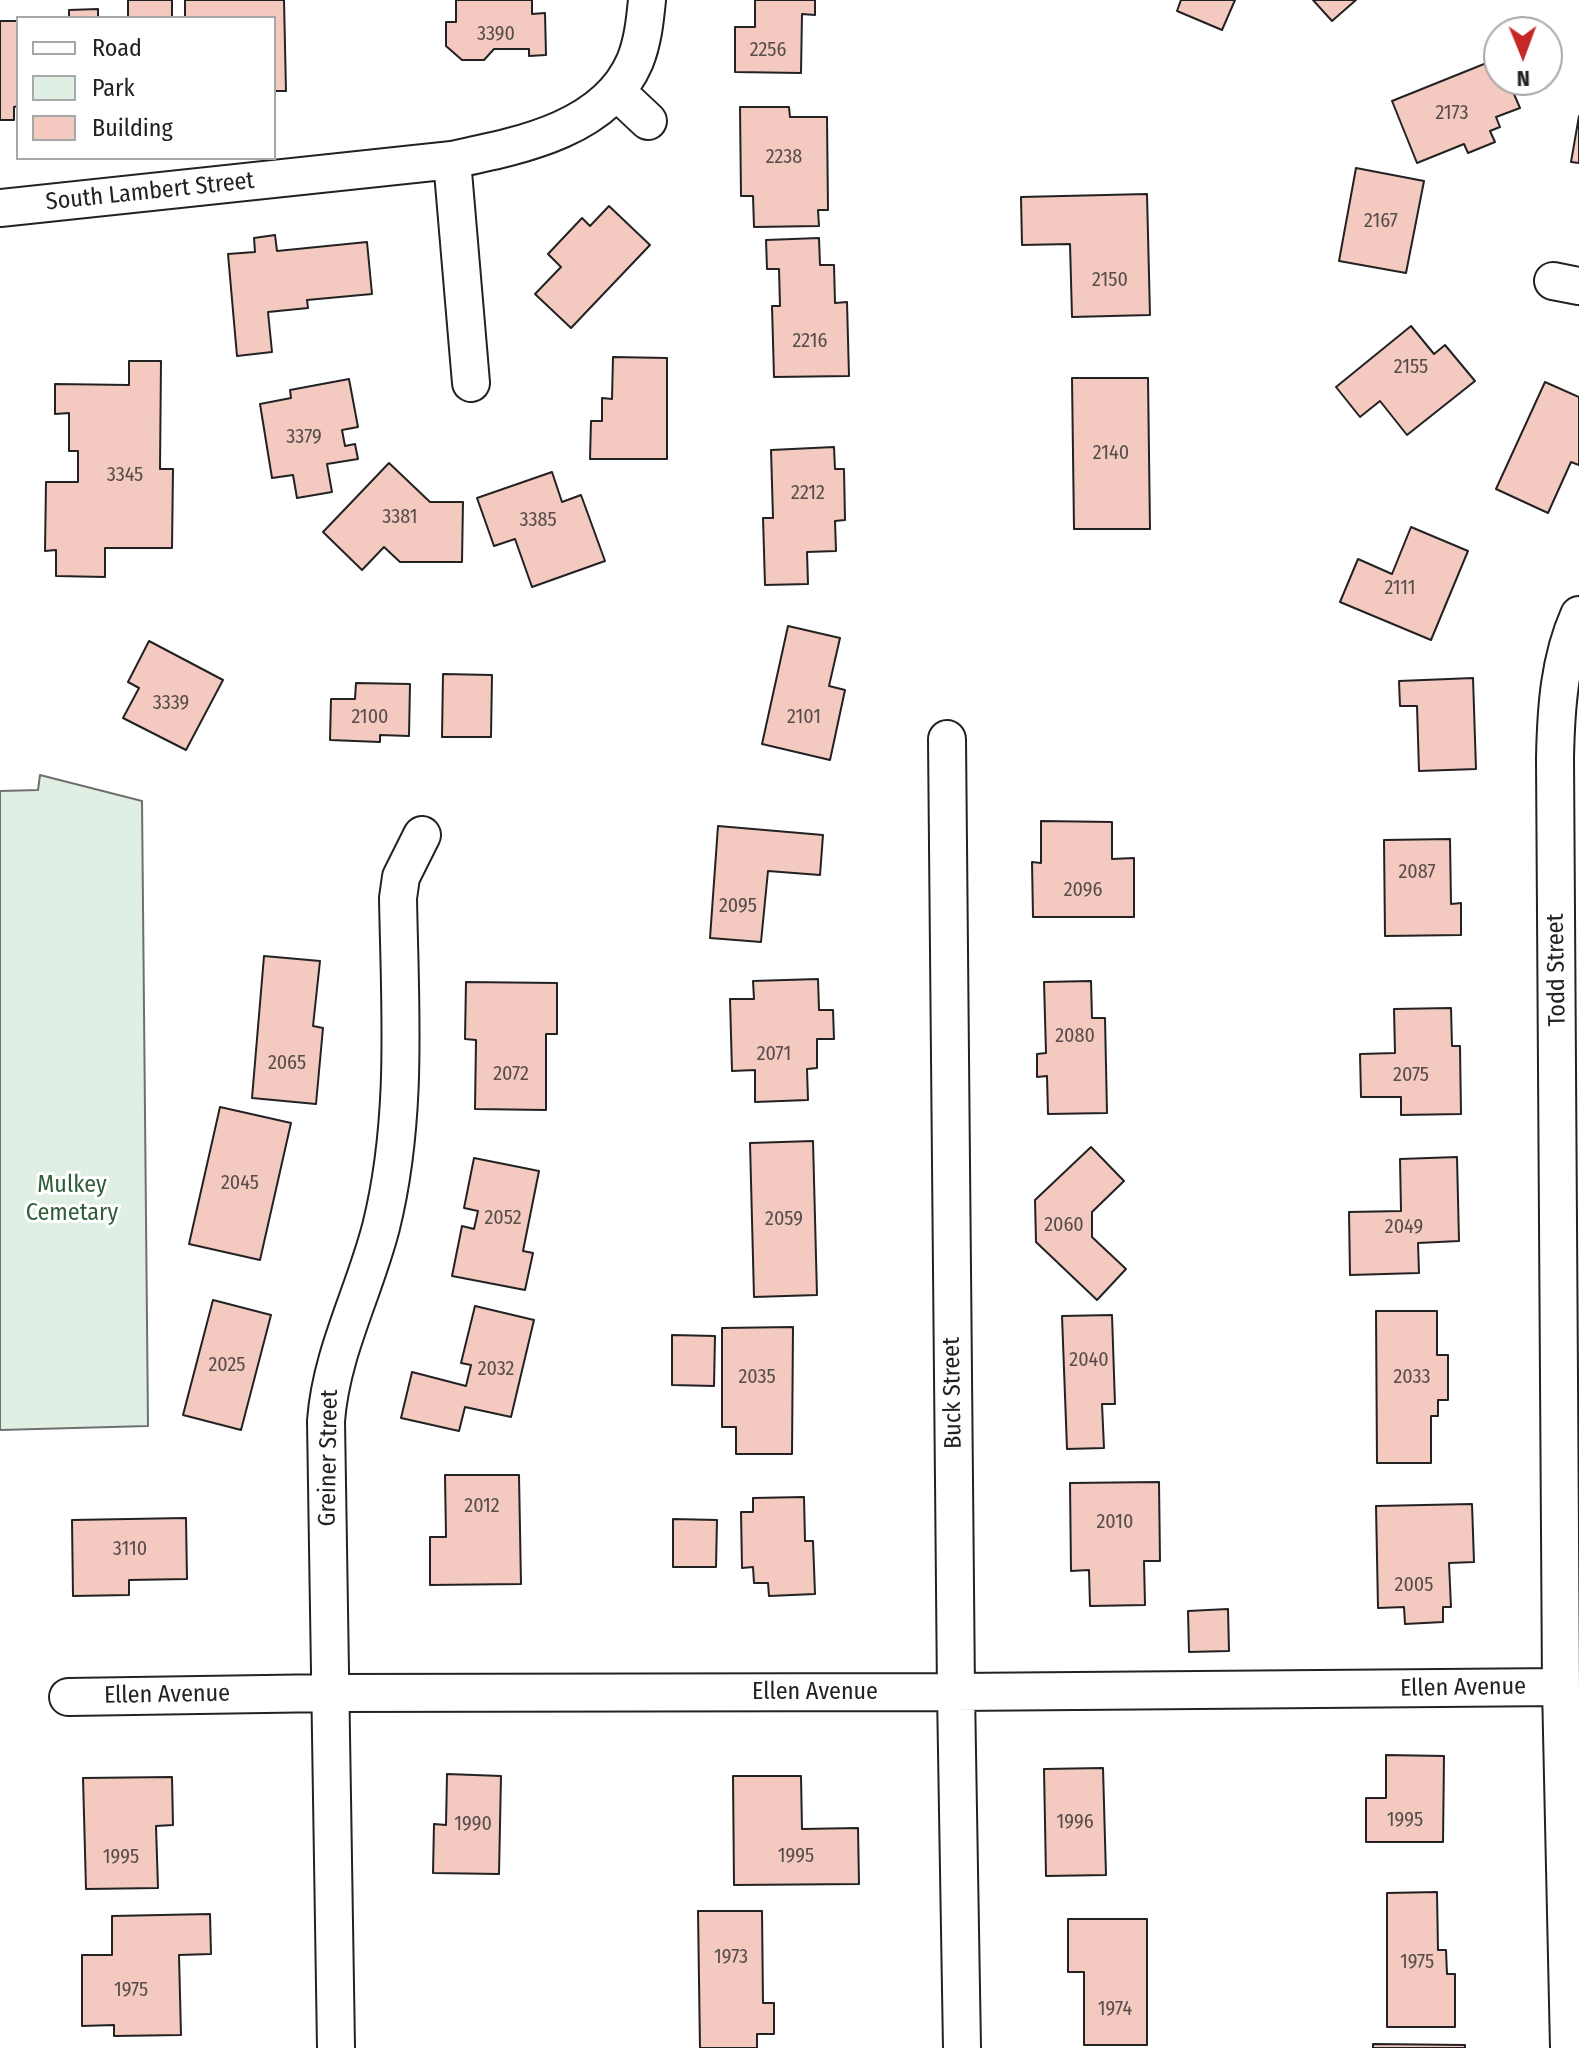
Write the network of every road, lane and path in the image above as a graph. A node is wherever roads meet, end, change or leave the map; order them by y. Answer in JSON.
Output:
{"nodes":[{"id":1,"x":647,"y":0,"type":"edge"},
{"id":2,"x":616,"y":91,"type":"junction"},
{"id":3,"x":648,"y":121,"type":"dead end"},
{"id":4,"x":452,"y":160,"type":"junction"},
{"id":5,"x":0,"y":208,"type":"edge"},
{"id":6,"x":471,"y":383,"type":"dead end"},
{"id":7,"x":1579,"y":615,"type":"edge"},
{"id":8,"x":947,"y":739,"type":"dead end"},
{"id":9,"x":422,"y":835,"type":"dead end"},
{"id":10,"x":1561,"y":1687,"type":"junction"},
{"id":11,"x":956,"y":1692,"type":"junction"},
{"id":12,"x":330,"y":1693,"type":"junction"},
{"id":13,"x":68,"y":1697,"type":"dead end"},
{"id":14,"x":336,"y":2048,"type":"edge"},
{"id":15,"x":962,"y":2048,"type":"edge"},
{"id":16,"x":1569,"y":2048,"type":"edge"}],
"edges":[{"from":1,"to":2,"type":"street","name":"South Lambert Street"},
{"from":2,"to":3,"type":"street"},
{"from":2,"to":4,"type":"street","name":"South Lambert Street"},
{"from":4,"to":5,"type":"street","name":"South Lambert Street"},
{"from":4,"to":6,"type":"street"},
{"from":7,"to":10,"type":"street","name":"Todd Street"},
{"from":8,"to":11,"type":"street","name":"Buck Street"},
{"from":9,"to":12,"type":"street","name":"Greiner Street"},
{"from":10,"to":11,"type":"street","name":"Ellen Avenue"},
{"from":10,"to":16,"type":"street","name":"Todd Street"},
{"from":11,"to":12,"type":"street","name":"Ellen Avenue"},
{"from":11,"to":15,"type":"street","name":"Buck Street"},
{"from":12,"to":13,"type":"street","name":"Ellen Avenue"},
{"from":12,"to":14,"type":"street","name":"Greiner Street"}]}
